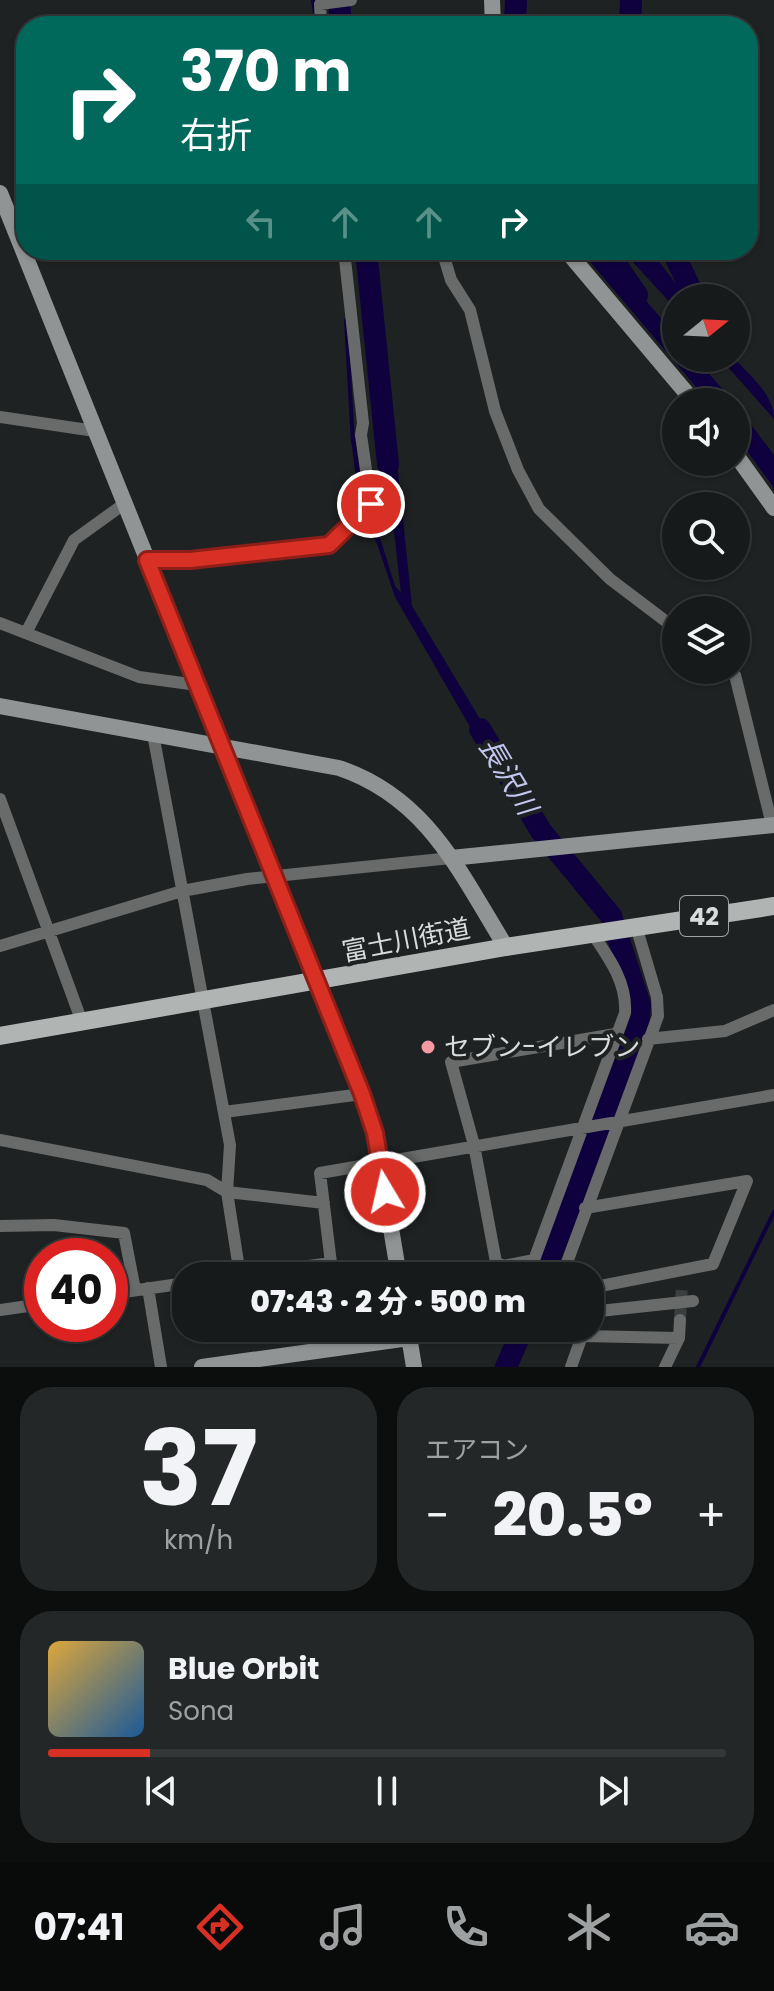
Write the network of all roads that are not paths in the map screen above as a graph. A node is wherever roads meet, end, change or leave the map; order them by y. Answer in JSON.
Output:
{"nodes":[{"id":1,"x":351,"y":0,"type":"edge"},
{"id":2,"x":321,"y":16,"type":"edge"},
{"id":3,"x":0,"y":193,"type":"edge"},
{"id":4,"x":16,"y":233,"type":"edge"},
{"id":5,"x":27,"y":260,"type":"edge"},
{"id":6,"x":345,"y":260,"type":"edge"},
{"id":7,"x":445,"y":260,"type":"edge"},
{"id":8,"x":574,"y":260,"type":"edge"},
{"id":9,"x":682,"y":388,"type":"edge"},
{"id":10,"x":0,"y":417,"type":"edge"},
{"id":11,"x":95,"y":431,"type":"junction"},
{"id":12,"x":750,"y":475,"type":"edge"},
{"id":13,"x":124,"y":504,"type":"junction"},
{"id":14,"x":774,"y":508,"type":"edge"},
{"id":15,"x":147,"y":560,"type":"junction"},
{"id":16,"x":662,"y":618,"type":"edge"},
{"id":17,"x":0,"y":623,"type":"edge"},
{"id":18,"x":27,"y":631,"type":"junction"},
{"id":19,"x":737,"y":684,"type":"edge"},
{"id":20,"x":197,"y":685,"type":"junction"},
{"id":21,"x":0,"y":706,"type":"edge"},
{"id":22,"x":153,"y":734,"type":"junction"},
{"id":23,"x":222,"y":747,"type":"junction"},
{"id":24,"x":0,"y":799,"type":"edge"},
{"id":25,"x":773,"y":825,"type":"edge"},
{"id":26,"x":451,"y":858,"type":"junction"},
{"id":27,"x":276,"y":876,"type":"junction"},
{"id":28,"x":182,"y":891,"type":"junction"},
{"id":29,"x":774,"y":906,"type":"edge"},
{"id":30,"x":635,"y":926,"type":"junction"},
{"id":31,"x":49,"y":930,"type":"junction"},
{"id":32,"x":593,"y":933,"type":"junction"},
{"id":33,"x":0,"y":946,"type":"edge"},
{"id":34,"x":506,"y":947,"type":"junction"},
{"id":35,"x":317,"y":983,"type":"junction"},
{"id":36,"x":203,"y":1002,"type":"junction"},
{"id":37,"x":774,"y":1010,"type":"edge"},
{"id":38,"x":82,"y":1022,"type":"junction"},
{"id":39,"x":615,"y":1034,"type":"junction"},
{"id":40,"x":0,"y":1036,"type":"edge"},
{"id":41,"x":648,"y":1039,"type":"junction"},
{"id":42,"x":362,"y":1094,"type":"junction"},
{"id":43,"x":774,"y":1095,"type":"edge"},
{"id":44,"x":224,"y":1112,"type":"junction"},
{"id":45,"x":615,"y":1122,"type":"junction"},
{"id":46,"x":583,"y":1129,"type":"junction"},
{"id":47,"x":0,"y":1140,"type":"edge"},
{"id":48,"x":474,"y":1145,"type":"junction"},
{"id":49,"x":380,"y":1164,"type":"junction"},
{"id":50,"x":227,"y":1192,"type":"junction"},
{"id":51,"x":324,"y":1203,"type":"junction"},
{"id":52,"x":585,"y":1208,"type":"junction"},
{"id":53,"x":0,"y":1226,"type":"edge"},
{"id":54,"x":236,"y":1262,"type":"edge"},
{"id":55,"x":331,"y":1262,"type":"edge"},
{"id":56,"x":397,"y":1262,"type":"edge"},
{"id":57,"x":567,"y":1262,"type":"edge"},
{"id":58,"x":679,"y":1272,"type":"junction"},
{"id":59,"x":172,"y":1285,"type":"edge"},
{"id":60,"x":604,"y":1285,"type":"edge"},
{"id":61,"x":682,"y":1285,"type":"tunnel mouth"},
{"id":62,"x":141,"y":1289,"type":"junction"},
{"id":63,"x":128,"y":1291,"type":"edge"},
{"id":64,"x":693,"y":1301,"type":"dead end"},
{"id":65,"x":24,"y":1307,"type":"edge"},
{"id":66,"x":0,"y":1310,"type":"edge"},
{"id":67,"x":604,"y":1311,"type":"edge"},
{"id":68,"x":680,"y":1320,"type":"tunnel mouth"},
{"id":69,"x":679,"y":1338,"type":"junction"},
{"id":70,"x":353,"y":1342,"type":"edge"},
{"id":71,"x":410,"y":1342,"type":"edge"},
{"id":72,"x":161,"y":1367,"type":"edge"},
{"id":73,"x":202,"y":1367,"type":"edge"},
{"id":74,"x":414,"y":1367,"type":"edge"},
{"id":75,"x":571,"y":1367,"type":"edge"},
{"id":76,"x":665,"y":1367,"type":"edge"}],
"edges":[{"from":1,"to":2,"type":"street"},
{"from":3,"to":4,"type":"street"},
{"from":5,"to":11,"type":"street"},
{"from":6,"to":15,"type":"street"},
{"from":7,"to":16,"type":"street"},
{"from":8,"to":9,"type":"street"},
{"from":10,"to":11,"type":"street"},
{"from":11,"to":13,"type":"street"},
{"from":12,"to":14,"type":"street"},
{"from":13,"to":15,"type":"street"},
{"from":13,"to":18,"type":"street"},
{"from":15,"to":20,"type":"street"},
{"from":17,"to":18,"type":"street"},
{"from":18,"to":20,"type":"street"},
{"from":19,"to":25,"type":"street"},
{"from":20,"to":23,"type":"street"},
{"from":21,"to":22,"type":"street"},
{"from":22,"to":23,"type":"street"},
{"from":22,"to":28,"type":"street"},
{"from":23,"to":26,"type":"street"},
{"from":23,"to":27,"type":"street"},
{"from":24,"to":31,"type":"street"},
{"from":25,"to":26,"type":"street"},
{"from":26,"to":27,"type":"street"},
{"from":26,"to":34,"type":"street"},
{"from":27,"to":28,"type":"street"},
{"from":27,"to":35,"type":"street"},
{"from":28,"to":31,"type":"street"},
{"from":28,"to":36,"type":"street"},
{"from":29,"to":30,"type":"main road","name":"富士川街道","number":"42"},
{"from":30,"to":32,"type":"main road","name":"富士川街道","number":"42"},
{"from":30,"to":41,"type":"street"},
{"from":31,"to":33,"type":"street"},
{"from":31,"to":38,"type":"street"},
{"from":32,"to":34,"type":"main road","name":"富士川街道","number":"42"},
{"from":32,"to":39,"type":"street"},
{"from":34,"to":35,"type":"main road","name":"富士川街道","number":"42"},
{"from":35,"to":36,"type":"main road","name":"富士川街道","number":"42"},
{"from":35,"to":42,"type":"street"},
{"from":36,"to":38,"type":"main road","name":"富士川街道","number":"42"},
{"from":36,"to":44,"type":"street"},
{"from":37,"to":41,"type":"street"},
{"from":38,"to":40,"type":"main road","name":"富士川街道","number":"42"},
{"from":39,"to":46,"type":"street"},
{"from":39,"to":48,"type":"street"},
{"from":41,"to":45,"type":"street"},
{"from":42,"to":44,"type":"street"},
{"from":42,"to":49,"type":"street"},
{"from":43,"to":45,"type":"street"},
{"from":44,"to":50,"type":"street"},
{"from":45,"to":46,"type":"street"},
{"from":45,"to":52,"type":"street"},
{"from":46,"to":48,"type":"street"},
{"from":46,"to":48,"type":"street"},
{"from":47,"to":50,"type":"street"},
{"from":48,"to":49,"type":"street"},
{"from":49,"to":51,"type":"street"},
{"from":49,"to":56,"type":"street"},
{"from":50,"to":51,"type":"street"},
{"from":50,"to":54,"type":"street"},
{"from":51,"to":55,"type":"street"},
{"from":52,"to":57,"type":"street"},
{"from":52,"to":58,"type":"street"},
{"from":53,"to":62,"type":"street"},
{"from":58,"to":60,"type":"street"},
{"from":58,"to":61,"type":"street"},
{"from":59,"to":62,"type":"street"},
{"from":62,"to":63,"type":"street"},
{"from":62,"to":72,"type":"street"},
{"from":64,"to":67,"type":"street"},
{"from":65,"to":66,"type":"street"},
{"from":68,"to":69,"type":"street"},
{"from":69,"to":75,"type":"street"},
{"from":69,"to":76,"type":"street"},
{"from":70,"to":73,"type":"street"},
{"from":71,"to":74,"type":"street"}]}
